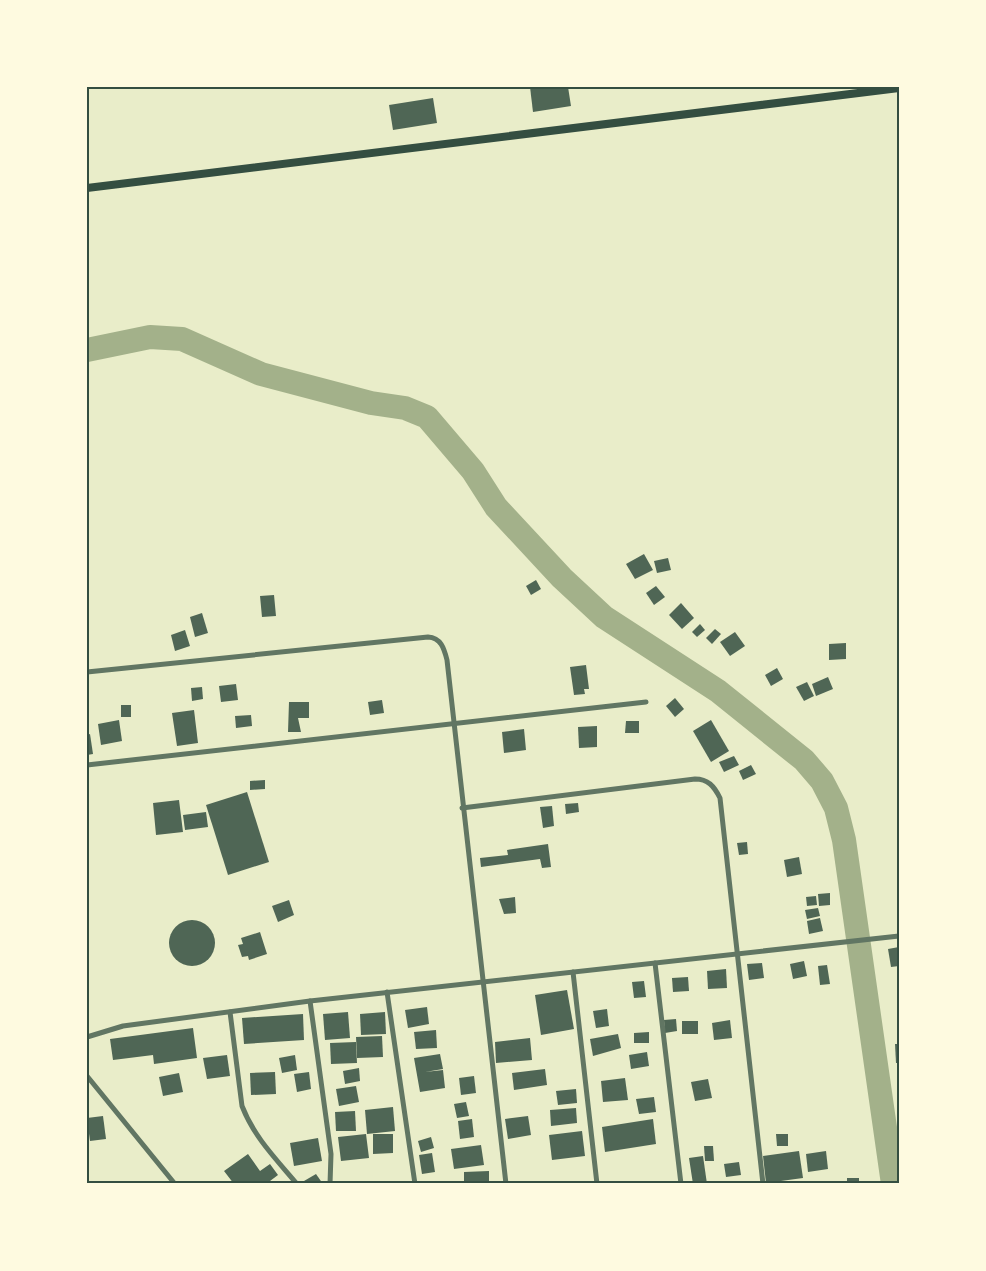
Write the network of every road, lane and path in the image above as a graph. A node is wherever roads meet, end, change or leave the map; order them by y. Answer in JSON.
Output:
{"nodes":[{"id":1,"x":899,"y":88,"type":"edge"},
{"id":2,"x":87,"y":188,"type":"edge"},
{"id":3,"x":87,"y":672,"type":"edge"},
{"id":4,"x":646,"y":702,"type":"dead end"},
{"id":5,"x":454,"y":723,"type":"junction"},
{"id":6,"x":87,"y":765,"type":"edge"},
{"id":7,"x":462,"y":808,"type":"junction"},
{"id":8,"x":899,"y":936,"type":"edge"},
{"id":9,"x":735,"y":954,"type":"junction"},
{"id":10,"x":655,"y":963,"type":"junction"},
{"id":11,"x":573,"y":972,"type":"junction"},
{"id":12,"x":482,"y":983,"type":"junction"},
{"id":13,"x":387,"y":992,"type":"junction"},
{"id":14,"x":310,"y":1001,"type":"junction"},
{"id":15,"x":230,"y":1012,"type":"junction"},
{"id":16,"x":87,"y":1037,"type":"edge"},
{"id":17,"x":87,"y":1076,"type":"edge"},
{"id":18,"x":175,"y":1184,"type":"edge"},
{"id":19,"x":297,"y":1184,"type":"edge"},
{"id":20,"x":330,"y":1184,"type":"edge"},
{"id":21,"x":415,"y":1184,"type":"edge"},
{"id":22,"x":506,"y":1184,"type":"edge"},
{"id":23,"x":597,"y":1184,"type":"edge"},
{"id":24,"x":681,"y":1184,"type":"edge"},
{"id":25,"x":763,"y":1184,"type":"edge"}],
"edges":[{"from":1,"to":2,"type":"main road"},
{"from":3,"to":5,"type":"street"},
{"from":4,"to":5,"type":"street"},
{"from":5,"to":6,"type":"street"},
{"from":5,"to":7,"type":"street"},
{"from":7,"to":9,"type":"street"},
{"from":7,"to":12,"type":"street"},
{"from":8,"to":9,"type":"street"},
{"from":9,"to":10,"type":"street"},
{"from":9,"to":25,"type":"street"},
{"from":10,"to":11,"type":"street"},
{"from":10,"to":24,"type":"street"},
{"from":11,"to":12,"type":"street"},
{"from":11,"to":23,"type":"street"},
{"from":12,"to":13,"type":"street"},
{"from":12,"to":22,"type":"street"},
{"from":13,"to":14,"type":"street"},
{"from":13,"to":21,"type":"street"},
{"from":14,"to":15,"type":"street"},
{"from":14,"to":20,"type":"street"},
{"from":15,"to":16,"type":"street"},
{"from":15,"to":19,"type":"street"},
{"from":17,"to":18,"type":"street"}]}
